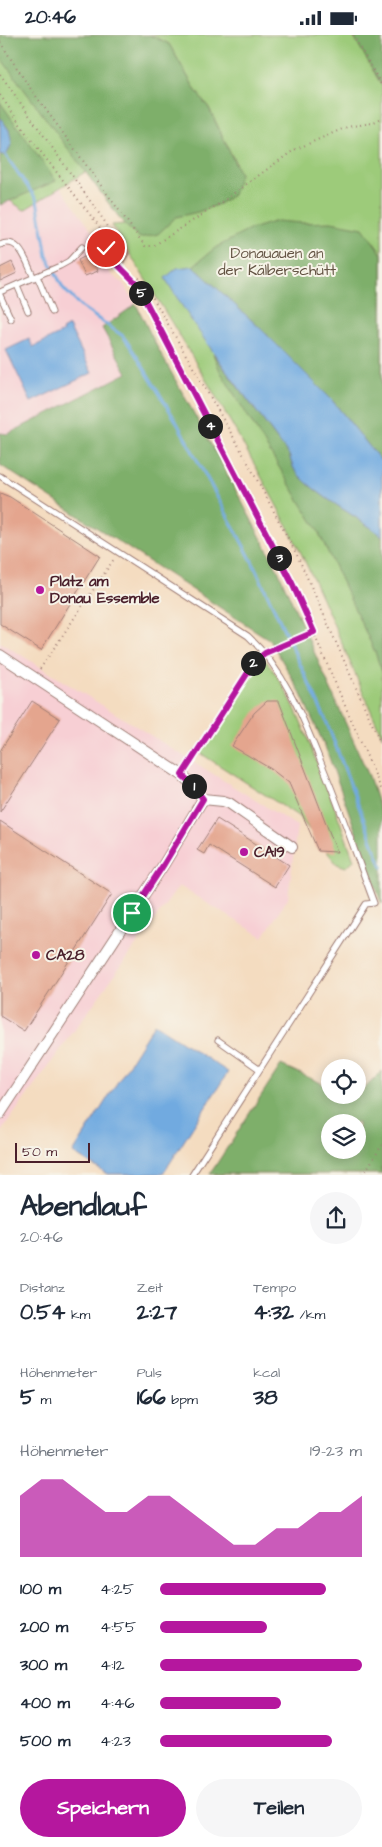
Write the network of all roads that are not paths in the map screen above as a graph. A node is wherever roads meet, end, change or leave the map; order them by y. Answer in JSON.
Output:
{"nodes":[{"id":1,"x":0,"y":245,"type":"edge"},
{"id":2,"x":82,"y":247,"type":"dead end"},
{"id":3,"x":35,"y":277,"type":"junction"},
{"id":4,"x":18,"y":285,"type":"junction"},
{"id":5,"x":0,"y":294,"type":"edge"},
{"id":6,"x":28,"y":311,"type":"dead end"},
{"id":7,"x":52,"y":312,"type":"dead end"},
{"id":8,"x":11,"y":319,"type":"dead end"},
{"id":9,"x":0,"y":476,"type":"edge"},
{"id":10,"x":265,"y":653,"type":"junction"},
{"id":11,"x":0,"y":655,"type":"edge"},
{"id":12,"x":182,"y":775,"type":"junction"},
{"id":13,"x":203,"y":799,"type":"junction"},
{"id":14,"x":292,"y":847,"type":"dead end"},
{"id":15,"x":218,"y":1041,"type":"dead end"},
{"id":16,"x":259,"y":1069,"type":"junction"},
{"id":17,"x":0,"y":1114,"type":"edge"},
{"id":18,"x":192,"y":1175,"type":"edge"}],
"edges":[{"from":1,"to":3,"type":"lane"},
{"from":2,"to":3,"type":"lane"},
{"from":3,"to":4,"type":"lane"},
{"from":3,"to":7,"type":"lane"},
{"from":4,"to":5,"type":"lane"},
{"from":4,"to":6,"type":"lane"},
{"from":5,"to":8,"type":"lane"},
{"from":9,"to":10,"type":"lane"},
{"from":10,"to":12,"type":"lane"},
{"from":10,"to":16,"type":"lane"},
{"from":11,"to":12,"type":"street"},
{"from":12,"to":13,"type":"street"},
{"from":13,"to":14,"type":"street"},
{"from":13,"to":17,"type":"street"},
{"from":15,"to":16,"type":"lane"},
{"from":16,"to":18,"type":"lane"}]}
